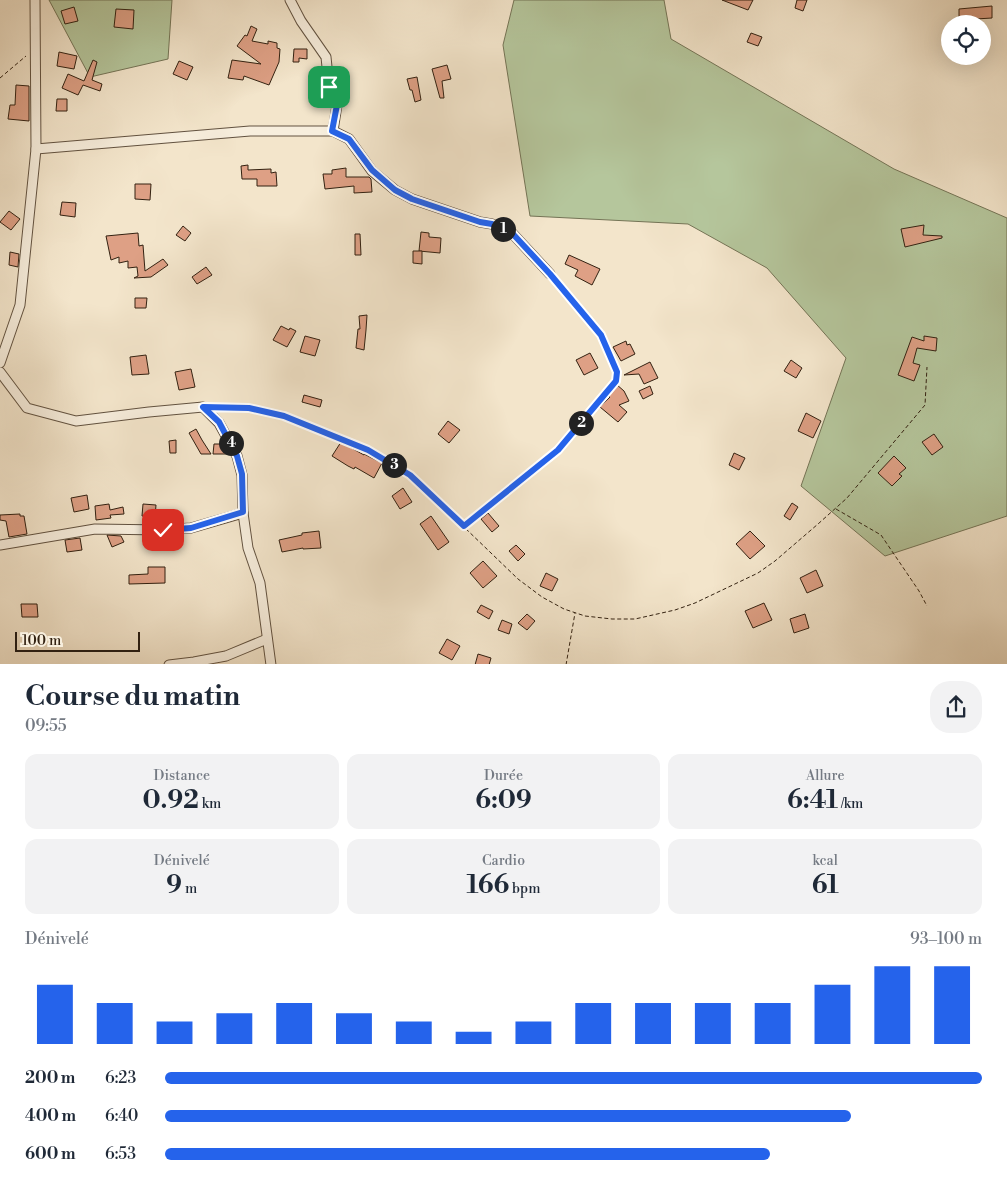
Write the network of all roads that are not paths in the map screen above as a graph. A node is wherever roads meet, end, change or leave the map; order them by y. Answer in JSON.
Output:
{"nodes":[{"id":1,"x":35,"y":0,"type":"edge"},
{"id":2,"x":290,"y":0,"type":"edge"},
{"id":3,"x":332,"y":131,"type":"junction"},
{"id":4,"x":36,"y":149,"type":"junction"},
{"id":5,"x":550,"y":274,"type":"road end"},
{"id":6,"x":0,"y":363,"type":"edge"},
{"id":7,"x":0,"y":372,"type":"edge"},
{"id":8,"x":243,"y":512,"type":"junction"},
{"id":9,"x":0,"y":545,"type":"edge"},
{"id":10,"x":266,"y":639,"type":"junction"},
{"id":11,"x":169,"y":664,"type":"edge"},
{"id":12,"x":271,"y":664,"type":"edge"}],
"edges":[{"from":1,"to":4,"type":"street"},
{"from":2,"to":3,"type":"street"},
{"from":3,"to":4,"type":"street"},
{"from":3,"to":5,"type":"street"},
{"from":4,"to":6,"type":"street"},
{"from":7,"to":8,"type":"street"},
{"from":8,"to":9,"type":"street"},
{"from":8,"to":10,"type":"street"},
{"from":10,"to":11,"type":"street"},
{"from":10,"to":12,"type":"street"}]}
